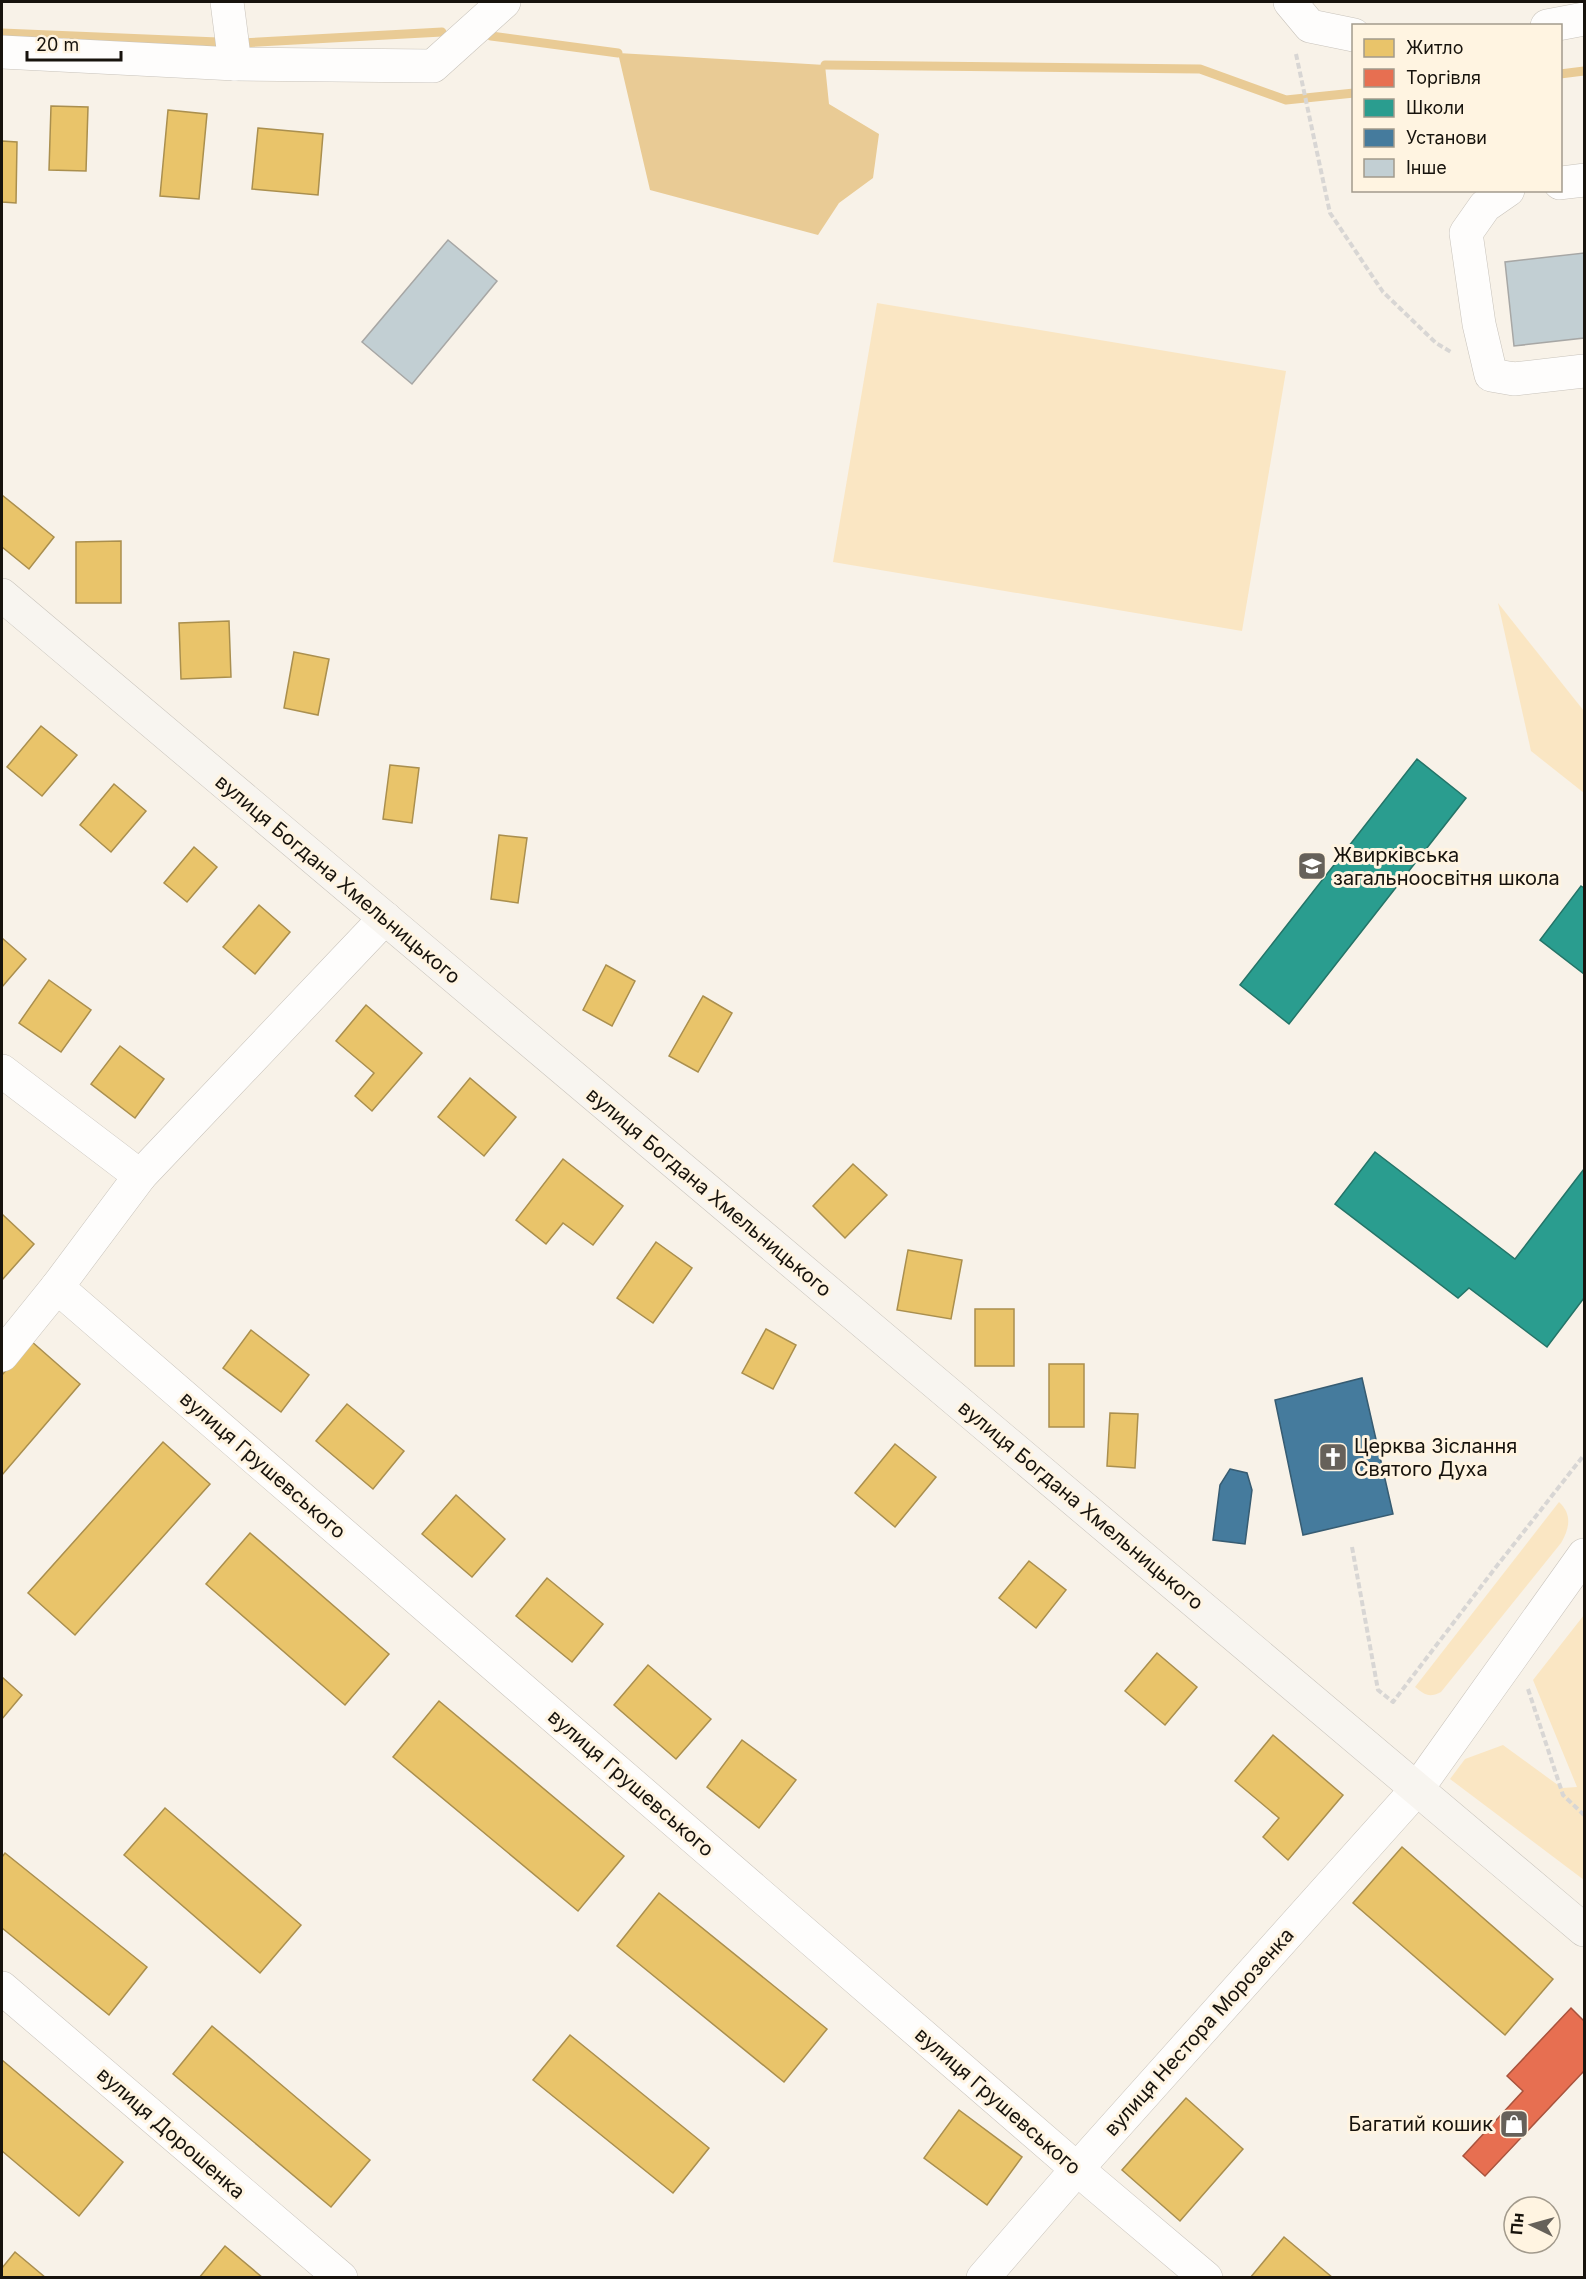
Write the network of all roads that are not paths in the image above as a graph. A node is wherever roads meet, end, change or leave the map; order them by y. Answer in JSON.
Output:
{"nodes":[{"id":1,"x":227,"y":2,"type":"edge"},
{"id":2,"x":504,"y":2,"type":"edge"},
{"id":3,"x":1290,"y":2,"type":"edge"},
{"id":4,"x":1584,"y":19,"type":"edge"},
{"id":5,"x":1558,"y":24,"type":"edge"},
{"id":6,"x":1352,"y":35,"type":"edge"},
{"id":7,"x":2,"y":52,"type":"edge"},
{"id":8,"x":235,"y":64,"type":"junction"},
{"id":9,"x":1584,"y":180,"type":"edge"},
{"id":10,"x":1562,"y":183,"type":"edge"},
{"id":11,"x":1505,"y":192,"type":"edge"},
{"id":12,"x":1584,"y":371,"type":"edge"},
{"id":13,"x":2,"y":595,"type":"edge"},
{"id":14,"x":385,"y":918,"type":"junction"},
{"id":15,"x":2,"y":1071,"type":"edge"},
{"id":16,"x":140,"y":1176,"type":"junction"},
{"id":17,"x":57,"y":1287,"type":"junction"},
{"id":18,"x":2,"y":1355,"type":"edge"},
{"id":19,"x":1584,"y":1555,"type":"edge"},
{"id":20,"x":1417,"y":1789,"type":"junction"},
{"id":21,"x":1584,"y":1930,"type":"edge"},
{"id":22,"x":2,"y":1988,"type":"edge"},
{"id":23,"x":1077,"y":2169,"type":"junction"},
{"id":24,"x":341,"y":2277,"type":"edge"},
{"id":25,"x":983,"y":2277,"type":"edge"},
{"id":26,"x":1206,"y":2277,"type":"edge"}],
"edges":[{"from":1,"to":8,"type":"street"},
{"from":2,"to":8,"type":"street"},
{"from":3,"to":6,"type":"street"},
{"from":4,"to":5,"type":"street"},
{"from":7,"to":8,"type":"street"},
{"from":9,"to":10,"type":"street"},
{"from":11,"to":12,"type":"street"},
{"from":13,"to":14,"type":"street","name":"вулиця Богдана Хмельницького"},
{"from":14,"to":16,"type":"street"},
{"from":14,"to":20,"type":"street","name":"вулиця Богдана Хмельницького"},
{"from":15,"to":16,"type":"street"},
{"from":16,"to":17,"type":"street"},
{"from":17,"to":18,"type":"street"},
{"from":17,"to":23,"type":"street","name":"вулиця Грушевського"},
{"from":19,"to":20,"type":"street"},
{"from":20,"to":21,"type":"street","name":"вулиця Богдана Хмельницького"},
{"from":20,"to":23,"type":"street","name":"вулиця Нестора Морозенка"},
{"from":22,"to":24,"type":"street","name":"вулиця Дорошенка"},
{"from":23,"to":25,"type":"street","name":"вулиця Нестора Морозенка"},
{"from":23,"to":26,"type":"street","name":"вулиця Грушевського"}]}
